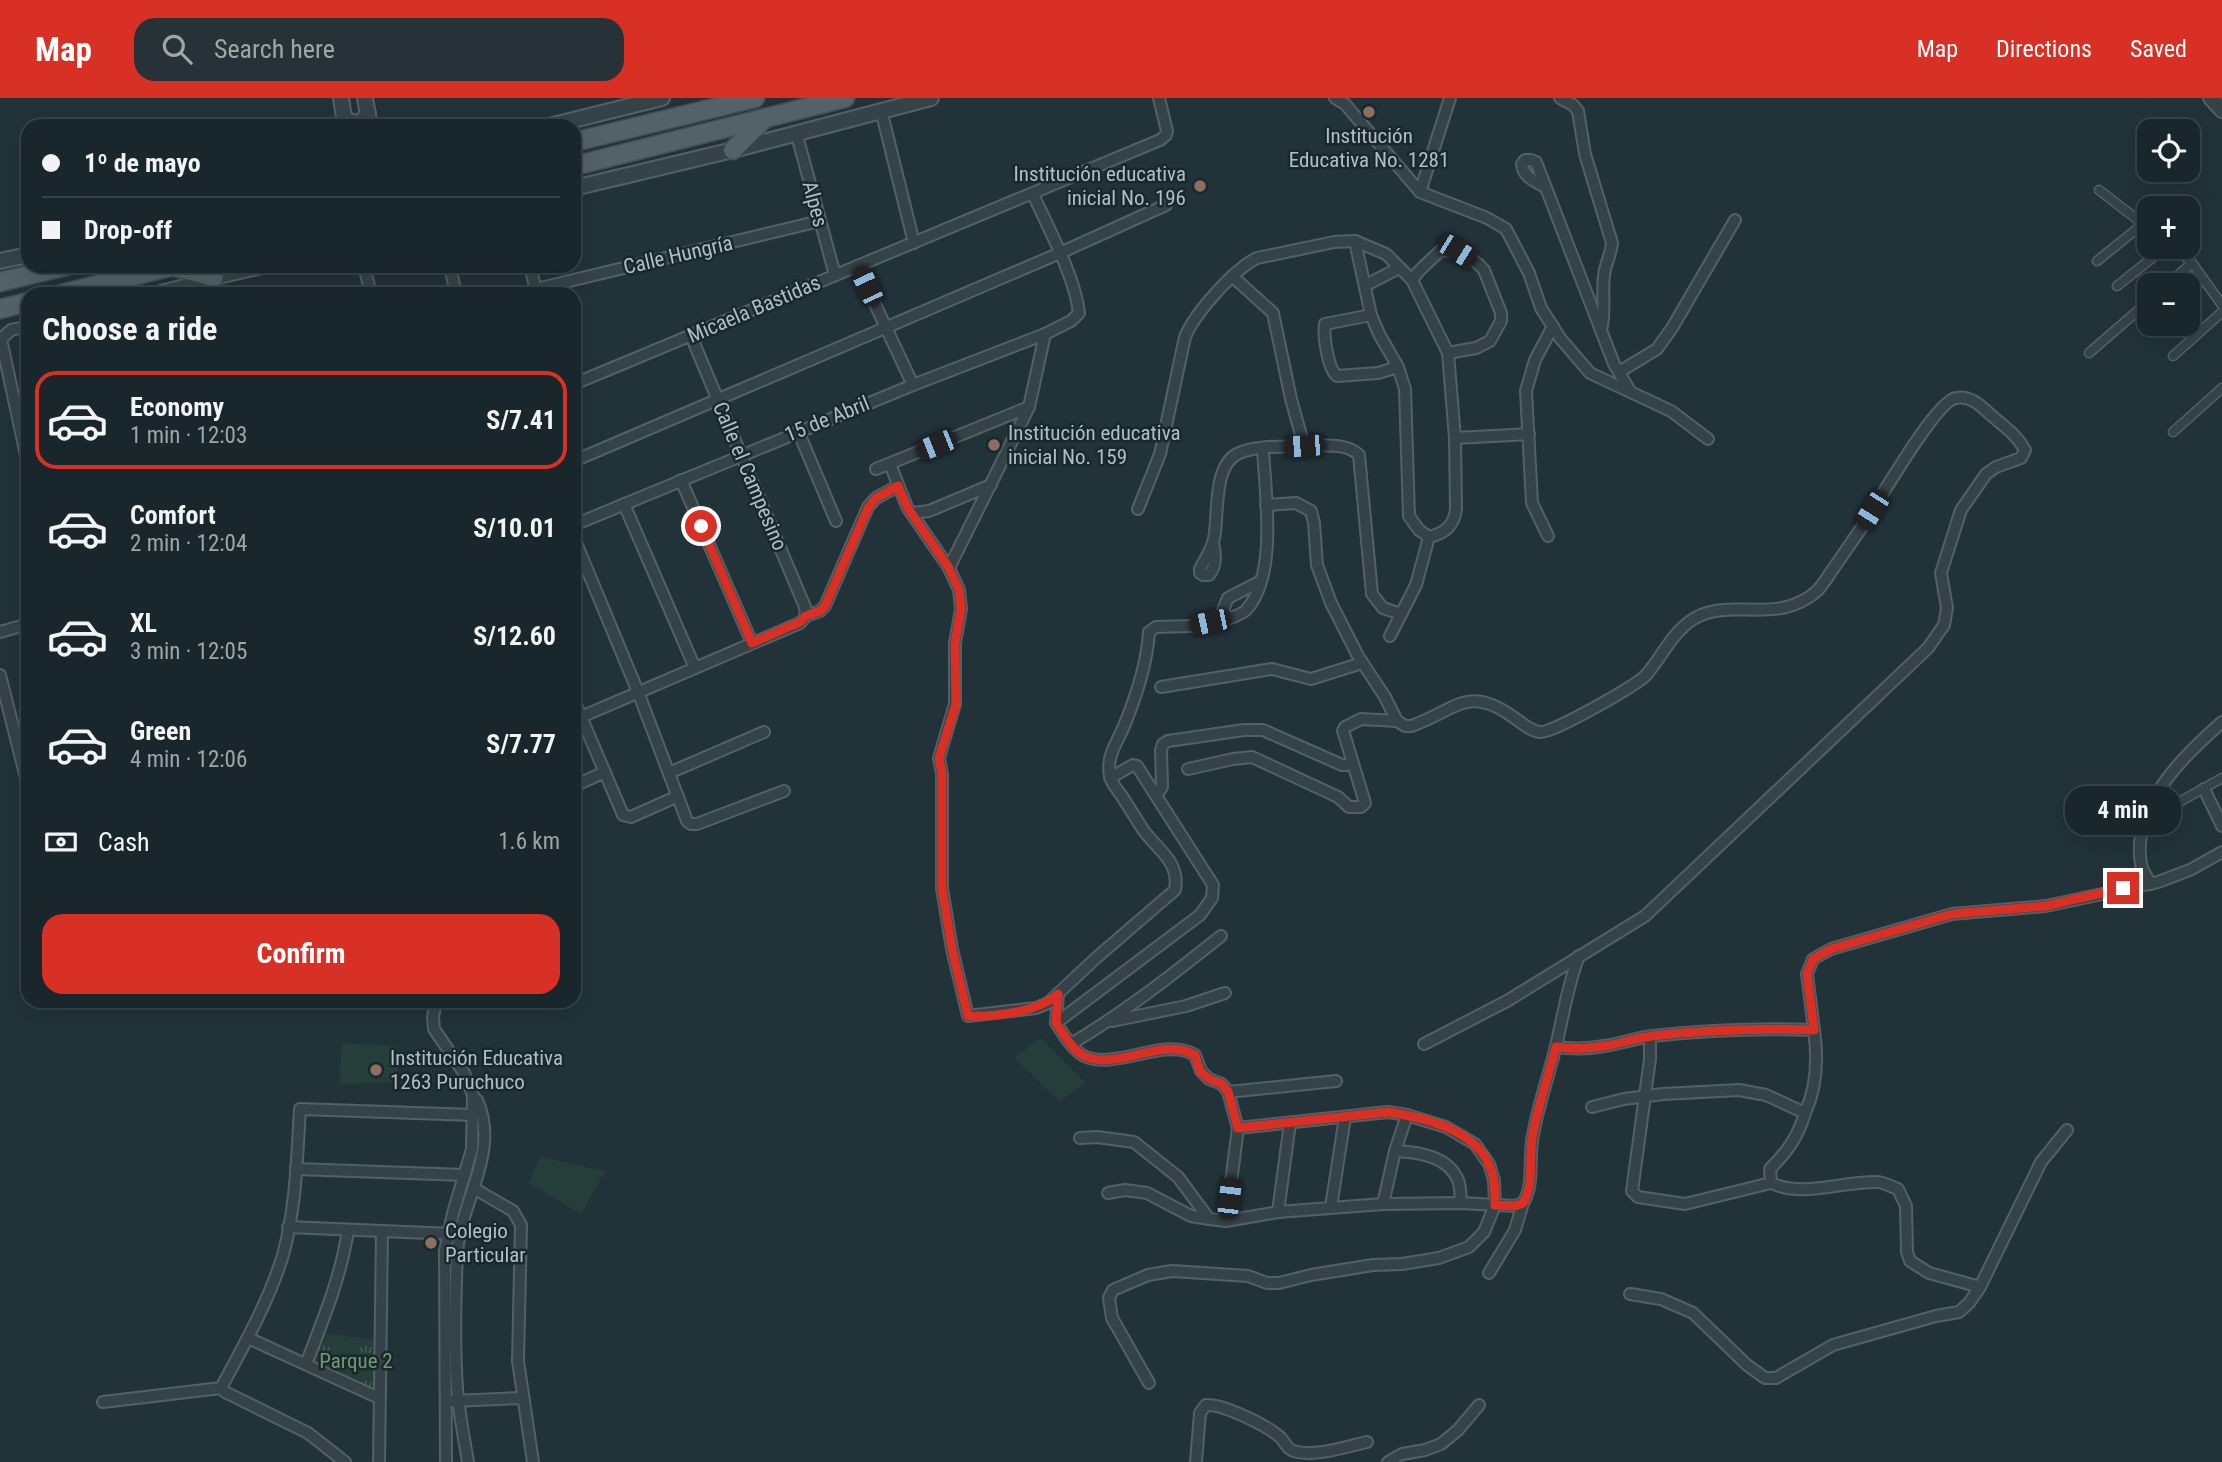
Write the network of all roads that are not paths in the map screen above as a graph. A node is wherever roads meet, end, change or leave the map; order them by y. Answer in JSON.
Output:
{"nodes":[{"id":1,"x":341,"y":98,"type":"edge"},
{"id":2,"x":365,"y":98,"type":"edge"},
{"id":3,"x":662,"y":98,"type":"edge"},
{"id":4,"x":755,"y":98,"type":"edge"},
{"id":5,"x":845,"y":98,"type":"edge"},
{"id":6,"x":931,"y":98,"type":"edge"},
{"id":7,"x":1159,"y":98,"type":"edge"},
{"id":8,"x":1335,"y":98,"type":"edge"},
{"id":9,"x":1450,"y":98,"type":"edge"},
{"id":10,"x":1560,"y":98,"type":"edge"},
{"id":11,"x":2211,"y":98,"type":"edge"},
{"id":12,"x":2222,"y":109,"type":"edge"},
{"id":13,"x":881,"y":110,"type":"junction"},
{"id":14,"x":765,"y":118,"type":"junction"},
{"id":15,"x":345,"y":119,"type":"edge"},
{"id":16,"x":369,"y":119,"type":"edge"},
{"id":17,"x":577,"y":119,"type":"edge"},
{"id":18,"x":796,"y":132,"type":"junction"},
{"id":19,"x":581,"y":140,"type":"edge"},
{"id":20,"x":733,"y":149,"type":"junction"},
{"id":21,"x":581,"y":164,"type":"edge"},
{"id":22,"x":581,"y":186,"type":"edge"},
{"id":23,"x":1545,"y":187,"type":"dead end"},
{"id":24,"x":2099,"y":190,"type":"dead end"},
{"id":25,"x":1420,"y":191,"type":"junction"},
{"id":26,"x":1033,"y":194,"type":"junction"},
{"id":27,"x":1166,"y":205,"type":"dead end"},
{"id":28,"x":2137,"y":219,"type":"edge"},
{"id":29,"x":1735,"y":220,"type":"dead end"},
{"id":30,"x":820,"y":221,"type":"junction"},
{"id":31,"x":2137,"y":232,"type":"edge"},
{"id":32,"x":1355,"y":241,"type":"junction"},
{"id":33,"x":914,"y":243,"type":"junction"},
{"id":34,"x":1060,"y":253,"type":"junction"},
{"id":35,"x":21,"y":256,"type":"edge"},
{"id":36,"x":2151,"y":259,"type":"edge"},
{"id":37,"x":2188,"y":259,"type":"edge"},
{"id":38,"x":0,"y":261,"type":"edge"},
{"id":39,"x":2097,"y":261,"type":"dead end"},
{"id":40,"x":2192,"y":263,"type":"junction"},
{"id":41,"x":857,"y":266,"type":"junction"},
{"id":42,"x":1399,"y":268,"type":"junction"},
{"id":43,"x":37,"y":273,"type":"edge"},
{"id":44,"x":144,"y":273,"type":"edge"},
{"id":45,"x":199,"y":273,"type":"edge"},
{"id":46,"x":231,"y":273,"type":"edge"},
{"id":47,"x":2180,"y":273,"type":"edge"},
{"id":48,"x":835,"y":275,"type":"junction"},
{"id":49,"x":1233,"y":276,"type":"junction"},
{"id":50,"x":214,"y":277,"type":"junction"},
{"id":51,"x":1412,"y":280,"type":"junction"},
{"id":52,"x":0,"y":282,"type":"edge"},
{"id":53,"x":1366,"y":285,"type":"junction"},
{"id":54,"x":2117,"y":286,"type":"dead end"},
{"id":55,"x":89,"y":287,"type":"edge"},
{"id":56,"x":176,"y":287,"type":"edge"},
{"id":57,"x":553,"y":287,"type":"edge"},
{"id":58,"x":21,"y":304,"type":"edge"},
{"id":59,"x":2222,"y":305,"type":"edge"},
{"id":60,"x":0,"y":309,"type":"edge"},
{"id":61,"x":2137,"y":311,"type":"edge"},
{"id":62,"x":2222,"y":312,"type":"edge"},
{"id":63,"x":1371,"y":315,"type":"junction"},
{"id":64,"x":1553,"y":326,"type":"junction"},
{"id":65,"x":886,"y":327,"type":"junction"},
{"id":66,"x":21,"y":328,"type":"edge"},
{"id":67,"x":1602,"y":329,"type":"junction"},
{"id":68,"x":1045,"y":334,"type":"junction"},
{"id":69,"x":691,"y":336,"type":"junction"},
{"id":70,"x":1448,"y":353,"type":"junction"},
{"id":71,"x":2089,"y":353,"type":"dead end"},
{"id":72,"x":2173,"y":356,"type":"dead end"},
{"id":73,"x":1398,"y":368,"type":"junction"},
{"id":74,"x":1619,"y":372,"type":"junction"},
{"id":75,"x":581,"y":381,"type":"edge"},
{"id":76,"x":913,"y":385,"type":"junction"},
{"id":77,"x":2222,"y":388,"type":"edge"},
{"id":78,"x":1630,"y":391,"type":"junction"},
{"id":79,"x":718,"y":399,"type":"junction"},
{"id":80,"x":1029,"y":407,"type":"junction"},
{"id":81,"x":21,"y":409,"type":"edge"},
{"id":82,"x":798,"y":432,"type":"junction"},
{"id":83,"x":2173,"y":432,"type":"dead end"},
{"id":84,"x":1529,"y":434,"type":"junction"},
{"id":85,"x":1455,"y":438,"type":"junction"},
{"id":86,"x":1708,"y":439,"type":"dead end"},
{"id":87,"x":1304,"y":446,"type":"junction"},
{"id":88,"x":1263,"y":449,"type":"junction"},
{"id":89,"x":742,"y":454,"type":"junction"},
{"id":90,"x":581,"y":458,"type":"edge"},
{"id":91,"x":890,"y":464,"type":"junction"},
{"id":92,"x":876,"y":469,"type":"dead end"},
{"id":93,"x":681,"y":480,"type":"junction"},
{"id":94,"x":990,"y":485,"type":"junction"},
{"id":95,"x":898,"y":486,"type":"junction"},
{"id":96,"x":624,"y":503,"type":"junction"},
{"id":97,"x":1266,"y":505,"type":"junction"},
{"id":98,"x":1138,"y":509,"type":"dead end"},
{"id":99,"x":912,"y":513,"type":"junction"},
{"id":100,"x":581,"y":521,"type":"edge"},
{"id":101,"x":836,"y":521,"type":"dead end"},
{"id":102,"x":1548,"y":536,"type":"dead end"},
{"id":103,"x":1429,"y":537,"type":"junction"},
{"id":104,"x":1213,"y":544,"type":"dead end"},
{"id":105,"x":581,"y":555,"type":"edge"},
{"id":106,"x":949,"y":568,"type":"junction"},
{"id":107,"x":1261,"y":580,"type":"junction"},
{"id":108,"x":1401,"y":614,"type":"junction"},
{"id":109,"x":806,"y":616,"type":"junction"},
{"id":110,"x":1228,"y":619,"type":"junction"},
{"id":111,"x":21,"y":626,"type":"edge"},
{"id":112,"x":0,"y":632,"type":"edge"},
{"id":113,"x":1390,"y":636,"type":"dead end"},
{"id":114,"x":752,"y":643,"type":"junction"},
{"id":115,"x":1362,"y":663,"type":"junction"},
{"id":116,"x":695,"y":668,"type":"junction"},
{"id":117,"x":0,"y":675,"type":"edge"},
{"id":118,"x":1161,"y":687,"type":"dead end"},
{"id":119,"x":638,"y":692,"type":"junction"},
{"id":120,"x":581,"y":717,"type":"edge"},
{"id":121,"x":1396,"y":721,"type":"junction"},
{"id":122,"x":2222,"y":722,"type":"edge"},
{"id":123,"x":581,"y":724,"type":"edge"},
{"id":124,"x":764,"y":732,"type":"dead end"},
{"id":125,"x":21,"y":742,"type":"edge"},
{"id":126,"x":1352,"y":762,"type":"junction"},
{"id":127,"x":1188,"y":769,"type":"dead end"},
{"id":128,"x":605,"y":772,"type":"junction"},
{"id":129,"x":669,"y":774,"type":"junction"},
{"id":130,"x":1110,"y":778,"type":"junction"},
{"id":131,"x":2222,"y":778,"type":"edge"},
{"id":132,"x":581,"y":783,"type":"edge"},
{"id":133,"x":2204,"y":789,"type":"junction"},
{"id":134,"x":784,"y":791,"type":"dead end"},
{"id":135,"x":1156,"y":794,"type":"junction"},
{"id":136,"x":678,"y":796,"type":"junction"},
{"id":137,"x":2145,"y":816,"type":"junction"},
{"id":138,"x":2222,"y":826,"type":"edge"},
{"id":139,"x":2221,"y":856,"type":"edge"},
{"id":140,"x":2151,"y":884,"type":"junction"},
{"id":141,"x":1221,"y":936,"type":"dead end"},
{"id":142,"x":1579,"y":956,"type":"junction"},
{"id":143,"x":1225,"y":993,"type":"dead end"},
{"id":144,"x":1058,"y":994,"type":"junction"},
{"id":145,"x":435,"y":1008,"type":"edge"},
{"id":146,"x":1109,"y":1021,"type":"junction"},
{"id":147,"x":1056,"y":1023,"type":"junction"},
{"id":148,"x":1814,"y":1030,"type":"junction"},
{"id":149,"x":1650,"y":1037,"type":"junction"},
{"id":150,"x":1072,"y":1044,"type":"junction"},
{"id":151,"x":1424,"y":1044,"type":"dead end"},
{"id":152,"x":1556,"y":1047,"type":"junction"},
{"id":153,"x":1336,"y":1081,"type":"dead end"},
{"id":154,"x":473,"y":1091,"type":"junction"},
{"id":155,"x":1228,"y":1092,"type":"junction"},
{"id":156,"x":1645,"y":1096,"type":"junction"},
{"id":157,"x":1592,"y":1107,"type":"dead end"},
{"id":158,"x":1805,"y":1113,"type":"junction"},
{"id":159,"x":474,"y":1115,"type":"junction"},
{"id":160,"x":1407,"y":1115,"type":"junction"},
{"id":161,"x":1345,"y":1117,"type":"junction"},
{"id":162,"x":1290,"y":1123,"type":"junction"},
{"id":163,"x":1238,"y":1128,"type":"junction"},
{"id":164,"x":2067,"y":1130,"type":"dead end"},
{"id":165,"x":1080,"y":1138,"type":"dead end"},
{"id":166,"x":1395,"y":1152,"type":"junction"},
{"id":167,"x":296,"y":1169,"type":"junction"},
{"id":168,"x":465,"y":1175,"type":"junction"},
{"id":169,"x":1771,"y":1183,"type":"junction"},
{"id":170,"x":475,"y":1189,"type":"junction"},
{"id":171,"x":1108,"y":1193,"type":"dead end"},
{"id":172,"x":1461,"y":1203,"type":"junction"},
{"id":173,"x":1523,"y":1203,"type":"junction"},
{"id":174,"x":1383,"y":1204,"type":"junction"},
{"id":175,"x":1495,"y":1205,"type":"junction"},
{"id":176,"x":1331,"y":1207,"type":"junction"},
{"id":177,"x":1278,"y":1212,"type":"junction"},
{"id":178,"x":1209,"y":1219,"type":"junction"},
{"id":179,"x":1226,"y":1221,"type":"junction"},
{"id":180,"x":288,"y":1227,"type":"junction"},
{"id":181,"x":348,"y":1230,"type":"junction"},
{"id":182,"x":382,"y":1231,"type":"junction"},
{"id":183,"x":453,"y":1234,"type":"junction"},
{"id":184,"x":1489,"y":1273,"type":"dead end"},
{"id":185,"x":1979,"y":1287,"type":"junction"},
{"id":186,"x":1630,"y":1294,"type":"dead end"},
{"id":187,"x":248,"y":1338,"type":"junction"},
{"id":188,"x":306,"y":1364,"type":"junction"},
{"id":189,"x":1149,"y":1383,"type":"dead end"},
{"id":190,"x":221,"y":1388,"type":"junction"},
{"id":191,"x":379,"y":1398,"type":"junction"},
{"id":192,"x":522,"y":1398,"type":"junction"},
{"id":193,"x":445,"y":1401,"type":"junction"},
{"id":194,"x":458,"y":1401,"type":"junction"},
{"id":195,"x":103,"y":1402,"type":"dead end"},
{"id":196,"x":1479,"y":1405,"type":"dead end"},
{"id":197,"x":1367,"y":1442,"type":"dead end"},
{"id":198,"x":345,"y":1462,"type":"edge"},
{"id":199,"x":379,"y":1462,"type":"edge"},
{"id":200,"x":446,"y":1462,"type":"edge"},
{"id":201,"x":468,"y":1462,"type":"edge"},
{"id":202,"x":533,"y":1462,"type":"edge"},
{"id":203,"x":1196,"y":1462,"type":"edge"},
{"id":204,"x":1388,"y":1462,"type":"edge"}],
"edges":[{"from":1,"to":15,"type":"street"},
{"from":2,"to":16,"type":"street"},
{"from":3,"to":17,"type":"street"},
{"from":4,"to":19,"type":"main road"},
{"from":5,"to":14,"type":"main road"},
{"from":6,"to":13,"type":"street"},
{"from":7,"to":26,"type":"street","name":"Micaela Bastidas"},
{"from":8,"to":25,"type":"street"},
{"from":9,"to":25,"type":"street"},
{"from":10,"to":67,"type":"street"},
{"from":11,"to":12,"type":"street"},
{"from":13,"to":18,"type":"street"},
{"from":13,"to":33,"type":"street"},
{"from":14,"to":20,"type":"main road"},
{"from":14,"to":21,"type":"main road"},
{"from":18,"to":20,"type":"street"},
{"from":18,"to":30,"type":"street","name":"Alpes"},
{"from":20,"to":22,"type":"street"},
{"from":23,"to":67,"type":"street"},
{"from":24,"to":28,"type":"street"},
{"from":25,"to":64,"type":"street"},
{"from":26,"to":33,"type":"street","name":"Micaela Bastidas"},
{"from":26,"to":34,"type":"street"},
{"from":27,"to":34,"type":"street"},
{"from":29,"to":74,"type":"street"},
{"from":30,"to":48,"type":"street","name":"Alpes"},
{"from":30,"to":57,"type":"street","name":"Calle Hungría"},
{"from":31,"to":39,"type":"street"},
{"from":32,"to":42,"type":"street"},
{"from":32,"to":49,"type":"street"},
{"from":32,"to":53,"type":"street"},
{"from":33,"to":41,"type":"street","name":"Micaela Bastidas"},
{"from":34,"to":65,"type":"street"},
{"from":34,"to":68,"type":"street","name":"15 de Abril"},
{"from":35,"to":38,"type":"street"},
{"from":36,"to":54,"type":"street"},
{"from":37,"to":40,"type":"street"},
{"from":40,"to":47,"type":"street"},
{"from":40,"to":59,"type":"street"},
{"from":41,"to":48,"type":"street","name":"Micaela Bastidas"},
{"from":41,"to":65,"type":"street"},
{"from":42,"to":51,"type":"street"},
{"from":42,"to":53,"type":"street"},
{"from":43,"to":52,"type":"main road"},
{"from":44,"to":55,"type":"main road"},
{"from":45,"to":50,"type":"main road"},
{"from":46,"to":50,"type":"street"},
{"from":48,"to":69,"type":"street","name":"Micaela Bastidas"},
{"from":49,"to":87,"type":"street"},
{"from":49,"to":98,"type":"street"},
{"from":50,"to":56,"type":"street"},
{"from":51,"to":70,"type":"street"},
{"from":51,"to":70,"type":"street"},
{"from":53,"to":63,"type":"street"},
{"from":58,"to":60,"type":"main road"},
{"from":61,"to":71,"type":"street"},
{"from":62,"to":72,"type":"street"},
{"from":63,"to":73,"type":"street"},
{"from":63,"to":73,"type":"street"},
{"from":64,"to":78,"type":"street"},
{"from":64,"to":84,"type":"street"},
{"from":65,"to":76,"type":"street"},
{"from":65,"to":79,"type":"street"},
{"from":66,"to":81,"type":"street"},
{"from":67,"to":74,"type":"street"},
{"from":68,"to":76,"type":"street","name":"15 de Abril"},
{"from":68,"to":80,"type":"street"},
{"from":69,"to":75,"type":"street","name":"Micaela Bastidas"},
{"from":69,"to":79,"type":"street","name":"Calle el Campesino"},
{"from":70,"to":85,"type":"street"},
{"from":73,"to":103,"type":"street"},
{"from":74,"to":78,"type":"street"},
{"from":76,"to":82,"type":"street","name":"15 de Abril"},
{"from":77,"to":83,"type":"street"},
{"from":78,"to":86,"type":"street"},
{"from":79,"to":89,"type":"street","name":"Calle el Campesino"},
{"from":79,"to":90,"type":"street"},
{"from":80,"to":91,"type":"street"},
{"from":80,"to":94,"type":"street"},
{"from":82,"to":89,"type":"street","name":"15 de Abril"},
{"from":82,"to":101,"type":"street"},
{"from":84,"to":85,"type":"street"},
{"from":84,"to":102,"type":"street"},
{"from":85,"to":103,"type":"street"},
{"from":87,"to":88,"type":"street"},
{"from":87,"to":108,"type":"street"},
{"from":88,"to":97,"type":"street"},
{"from":88,"to":104,"type":"street"},
{"from":89,"to":93,"type":"street","name":"15 de Abril"},
{"from":89,"to":109,"type":"street","name":"Calle el Campesino"},
{"from":91,"to":92,"type":"street"},
{"from":91,"to":95,"type":"street"},
{"from":93,"to":96,"type":"street","name":"15 de Abril"},
{"from":93,"to":114,"type":"street"},
{"from":94,"to":99,"type":"street"},
{"from":94,"to":106,"type":"street"},
{"from":95,"to":99,"type":"street"},
{"from":95,"to":109,"type":"street"},
{"from":96,"to":100,"type":"street","name":"15 de Abril"},
{"from":96,"to":116,"type":"street"},
{"from":97,"to":107,"type":"street"},
{"from":97,"to":115,"type":"street"},
{"from":99,"to":106,"type":"street"},
{"from":103,"to":108,"type":"street"},
{"from":105,"to":119,"type":"street"},
{"from":106,"to":144,"type":"street"},
{"from":107,"to":110,"type":"street"},
{"from":107,"to":110,"type":"street"},
{"from":108,"to":113,"type":"street"},
{"from":109,"to":114,"type":"street"},
{"from":110,"to":130,"type":"street"},
{"from":111,"to":112,"type":"street"},
{"from":114,"to":116,"type":"street"},
{"from":115,"to":118,"type":"street"},
{"from":115,"to":121,"type":"street"},
{"from":116,"to":119,"type":"street"},
{"from":117,"to":125,"type":"street"},
{"from":119,"to":120,"type":"street"},
{"from":119,"to":129,"type":"street"},
{"from":121,"to":126,"type":"street"},
{"from":121,"to":142,"type":"street"},
{"from":122,"to":137,"type":"street"},
{"from":123,"to":128,"type":"street"},
{"from":124,"to":129,"type":"street"},
{"from":126,"to":127,"type":"street"},
{"from":126,"to":135,"type":"street"},
{"from":128,"to":132,"type":"street"},
{"from":128,"to":136,"type":"street"},
{"from":129,"to":136,"type":"street"},
{"from":130,"to":135,"type":"street"},
{"from":130,"to":144,"type":"street"},
{"from":131,"to":133,"type":"street"},
{"from":133,"to":137,"type":"street"},
{"from":133,"to":138,"type":"street"},
{"from":134,"to":136,"type":"street"},
{"from":135,"to":147,"type":"street"},
{"from":137,"to":140,"type":"street"},
{"from":139,"to":140,"type":"street"},
{"from":140,"to":148,"type":"street"},
{"from":141,"to":146,"type":"street"},
{"from":142,"to":151,"type":"street"},
{"from":142,"to":152,"type":"street"},
{"from":143,"to":146,"type":"street"},
{"from":144,"to":147,"type":"street"},
{"from":145,"to":154,"type":"street"},
{"from":146,"to":150,"type":"street"},
{"from":147,"to":150,"type":"street"},
{"from":148,"to":149,"type":"street"},
{"from":148,"to":158,"type":"street"},
{"from":149,"to":152,"type":"street"},
{"from":149,"to":156,"type":"street"},
{"from":150,"to":155,"type":"street"},
{"from":152,"to":173,"type":"street"},
{"from":153,"to":155,"type":"street"},
{"from":154,"to":159,"type":"street"},
{"from":154,"to":170,"type":"street"},
{"from":155,"to":163,"type":"street"},
{"from":156,"to":157,"type":"street"},
{"from":156,"to":158,"type":"street"},
{"from":156,"to":169,"type":"street"},
{"from":158,"to":169,"type":"street"},
{"from":159,"to":167,"type":"street"},
{"from":159,"to":168,"type":"street"},
{"from":160,"to":161,"type":"street"},
{"from":160,"to":166,"type":"street"},
{"from":160,"to":175,"type":"street"},
{"from":161,"to":162,"type":"street"},
{"from":161,"to":176,"type":"street"},
{"from":162,"to":163,"type":"street"},
{"from":162,"to":177,"type":"street"},
{"from":163,"to":179,"type":"street"},
{"from":164,"to":185,"type":"street"},
{"from":165,"to":178,"type":"street"},
{"from":166,"to":172,"type":"street"},
{"from":166,"to":174,"type":"street"},
{"from":167,"to":168,"type":"street"},
{"from":167,"to":180,"type":"street"},
{"from":168,"to":183,"type":"street"},
{"from":169,"to":185,"type":"street"},
{"from":170,"to":183,"type":"street"},
{"from":170,"to":192,"type":"street"},
{"from":171,"to":178,"type":"street"},
{"from":172,"to":174,"type":"street"},
{"from":172,"to":175,"type":"street"},
{"from":173,"to":175,"type":"street"},
{"from":173,"to":184,"type":"street"},
{"from":174,"to":176,"type":"street"},
{"from":175,"to":189,"type":"street"},
{"from":176,"to":177,"type":"street"},
{"from":177,"to":179,"type":"street"},
{"from":178,"to":179,"type":"street"},
{"from":180,"to":181,"type":"street"},
{"from":180,"to":187,"type":"street"},
{"from":181,"to":182,"type":"street"},
{"from":181,"to":188,"type":"street"},
{"from":182,"to":183,"type":"street"},
{"from":182,"to":191,"type":"street"},
{"from":183,"to":193,"type":"street"},
{"from":183,"to":194,"type":"street"},
{"from":185,"to":186,"type":"street"},
{"from":187,"to":188,"type":"street"},
{"from":187,"to":190,"type":"street"},
{"from":188,"to":191,"type":"street"},
{"from":190,"to":195,"type":"street"},
{"from":190,"to":198,"type":"street"},
{"from":191,"to":199,"type":"street"},
{"from":192,"to":194,"type":"street"},
{"from":192,"to":202,"type":"street"},
{"from":193,"to":194,"type":"street"},
{"from":193,"to":200,"type":"street"},
{"from":194,"to":201,"type":"street"},
{"from":196,"to":204,"type":"street"},
{"from":197,"to":203,"type":"street"}]}
